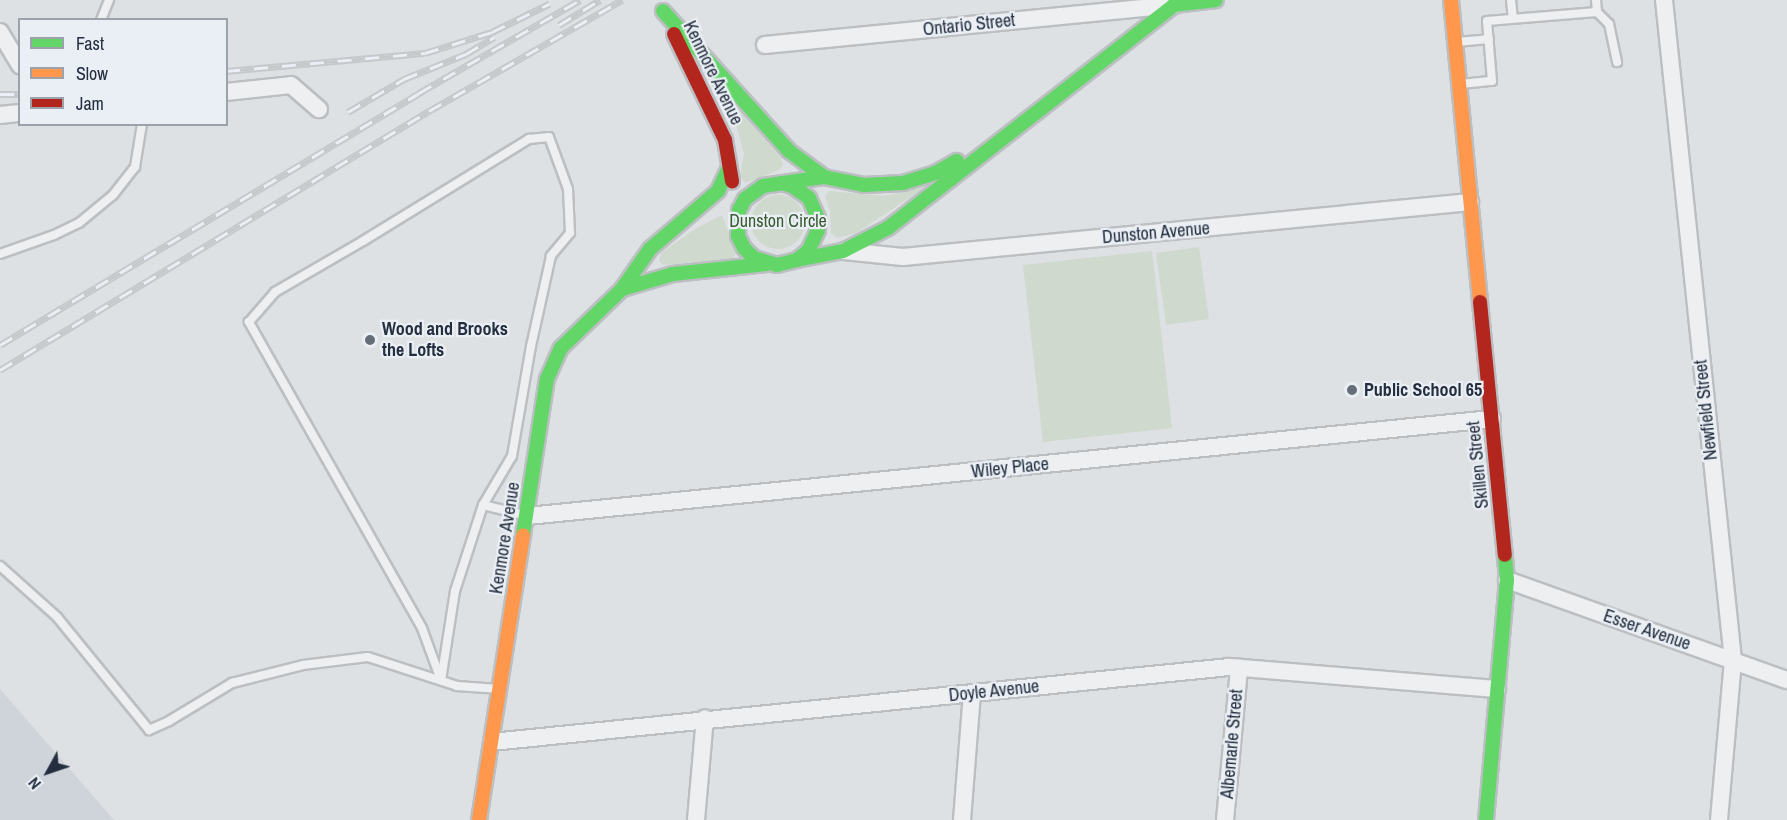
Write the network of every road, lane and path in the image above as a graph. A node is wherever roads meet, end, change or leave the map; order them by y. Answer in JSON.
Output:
{"nodes":[{"id":1,"x":109,"y":0,"type":"edge"},
{"id":2,"x":1216,"y":0,"type":"edge"},
{"id":3,"x":1451,"y":0,"type":"edge"},
{"id":4,"x":1511,"y":0,"type":"edge"},
{"id":5,"x":1596,"y":0,"type":"edge"},
{"id":6,"x":1664,"y":0,"type":"edge"},
{"id":7,"x":1174,"y":5,"type":"junction"},
{"id":8,"x":660,"y":6,"type":"edge"},
{"id":9,"x":1597,"y":12,"type":"junction"},
{"id":10,"x":102,"y":18,"type":"edge"},
{"id":11,"x":1513,"y":18,"type":"junction"},
{"id":12,"x":0,"y":32,"type":"edge"},
{"id":13,"x":1489,"y":39,"type":"junction"},
{"id":14,"x":1454,"y":42,"type":"junction"},
{"id":15,"x":765,"y":45,"type":"dead end"},
{"id":16,"x":18,"y":62,"type":"edge"},
{"id":17,"x":1617,"y":62,"type":"dead end"},
{"id":18,"x":1458,"y":84,"type":"junction"},
{"id":19,"x":228,"y":92,"type":"edge"},
{"id":20,"x":320,"y":109,"type":"dead end"},
{"id":21,"x":18,"y":113,"type":"edge"},
{"id":22,"x":0,"y":115,"type":"edge"},
{"id":23,"x":142,"y":126,"type":"edge"},
{"id":24,"x":1012,"y":131,"type":"junction"},
{"id":25,"x":790,"y":152,"type":"junction"},
{"id":26,"x":729,"y":167,"type":"junction"},
{"id":27,"x":824,"y":177,"type":"junction"},
{"id":28,"x":803,"y":181,"type":"junction"},
{"id":29,"x":782,"y":183,"type":"junction"},
{"id":30,"x":754,"y":190,"type":"junction"},
{"id":31,"x":735,"y":195,"type":"junction"},
{"id":32,"x":708,"y":202,"type":"junction"},
{"id":33,"x":1470,"y":202,"type":"junction"},
{"id":34,"x":815,"y":207,"type":"junction"},
{"id":35,"x":739,"y":210,"type":"junction"},
{"id":36,"x":843,"y":251,"type":"junction"},
{"id":37,"x":0,"y":254,"type":"edge"},
{"id":38,"x":797,"y":260,"type":"junction"},
{"id":39,"x":766,"y":264,"type":"junction"},
{"id":40,"x":622,"y":289,"type":"junction"},
{"id":41,"x":1492,"y":419,"type":"junction"},
{"id":42,"x":483,"y":505,"type":"junction"},
{"id":43,"x":528,"y":516,"type":"junction"},
{"id":44,"x":0,"y":566,"type":"edge"},
{"id":45,"x":1508,"y":580,"type":"junction"},
{"id":46,"x":1732,"y":660,"type":"junction"},
{"id":47,"x":1239,"y":668,"type":"junction"},
{"id":48,"x":441,"y":680,"type":"junction"},
{"id":49,"x":1787,"y":680,"type":"edge"},
{"id":50,"x":1497,"y":689,"type":"junction"},
{"id":51,"x":499,"y":690,"type":"junction"},
{"id":52,"x":972,"y":694,"type":"junction"},
{"id":53,"x":705,"y":718,"type":"junction"},
{"id":54,"x":492,"y":742,"type":"junction"},
{"id":55,"x":479,"y":820,"type":"edge"},
{"id":56,"x":696,"y":820,"type":"edge"},
{"id":57,"x":962,"y":820,"type":"edge"},
{"id":58,"x":1225,"y":820,"type":"edge"},
{"id":59,"x":1486,"y":820,"type":"edge"},
{"id":60,"x":1719,"y":820,"type":"edge"}],
"edges":[{"from":1,"to":10,"type":"lane"},
{"from":2,"to":7,"type":"street","name":"Ontario Street"},
{"from":3,"to":14,"type":"street","name":"Skillen Street"},
{"from":4,"to":11,"type":"lane"},
{"from":5,"to":9,"type":"lane"},
{"from":6,"to":46,"type":"street","name":"Newfield Street"},
{"from":7,"to":15,"type":"street","name":"Ontario Street"},
{"from":7,"to":24,"type":"street"},
{"from":8,"to":25,"type":"street","name":"Kenmore Avenue"},
{"from":8,"to":26,"type":"street","name":"Kenmore Avenue"},
{"from":9,"to":11,"type":"lane"},
{"from":9,"to":17,"type":"lane"},
{"from":11,"to":13,"type":"lane"},
{"from":12,"to":16,"type":"street"},
{"from":13,"to":14,"type":"lane"},
{"from":13,"to":18,"type":"lane"},
{"from":14,"to":18,"type":"street","name":"Skillen Street"},
{"from":18,"to":33,"type":"street","name":"Skillen Street"},
{"from":19,"to":20,"type":"street"},
{"from":21,"to":22,"type":"street"},
{"from":23,"to":37,"type":"lane"},
{"from":24,"to":27,"type":"street"},
{"from":24,"to":36,"type":"street"},
{"from":25,"to":27,"type":"street"},
{"from":25,"to":28,"type":"street"},
{"from":26,"to":31,"type":"street"},
{"from":26,"to":32,"type":"street","name":"Kenmore Avenue"},
{"from":27,"to":28,"type":"street"},
{"from":28,"to":29,"type":"street"},
{"from":28,"to":34,"type":"street"},
{"from":29,"to":30,"type":"street"},
{"from":29,"to":34,"type":"street"},
{"from":30,"to":31,"type":"street"},
{"from":30,"to":35,"type":"street"},
{"from":31,"to":32,"type":"street"},
{"from":31,"to":35,"type":"street"},
{"from":32,"to":40,"type":"street","name":"Kenmore Avenue"},
{"from":33,"to":36,"type":"street","name":"Dunston Avenue"},
{"from":33,"to":41,"type":"street","name":"Skillen Street"},
{"from":34,"to":38,"type":"street"},
{"from":35,"to":39,"type":"street"},
{"from":36,"to":38,"type":"street"},
{"from":38,"to":39,"type":"street"},
{"from":39,"to":40,"type":"street","name":"Kenmore Avenue"},
{"from":40,"to":43,"type":"street","name":"Kenmore Avenue"},
{"from":41,"to":43,"type":"street","name":"Wiley Place"},
{"from":41,"to":45,"type":"street","name":"Skillen Street"},
{"from":42,"to":43,"type":"lane"},
{"from":42,"to":48,"type":"lane"},
{"from":42,"to":48,"type":"lane"},
{"from":43,"to":51,"type":"street","name":"Kenmore Avenue"},
{"from":44,"to":48,"type":"lane"},
{"from":45,"to":46,"type":"street","name":"Esser Avenue"},
{"from":45,"to":50,"type":"street","name":"Skillen Street"},
{"from":46,"to":49,"type":"street","name":"Esser Avenue"},
{"from":46,"to":60,"type":"street","name":"Newfield Street"},
{"from":47,"to":50,"type":"street","name":"Doyle Avenue"},
{"from":47,"to":52,"type":"street","name":"Doyle Avenue"},
{"from":47,"to":58,"type":"street","name":"Albemarle Street"},
{"from":48,"to":51,"type":"lane"},
{"from":50,"to":59,"type":"street","name":"Skillen Street"},
{"from":51,"to":54,"type":"street","name":"Kenmore Avenue"},
{"from":52,"to":53,"type":"street","name":"Doyle Avenue"},
{"from":52,"to":57,"type":"street"},
{"from":53,"to":54,"type":"street","name":"Doyle Avenue"},
{"from":53,"to":56,"type":"street"},
{"from":54,"to":55,"type":"street","name":"Kenmore Avenue"}]}
